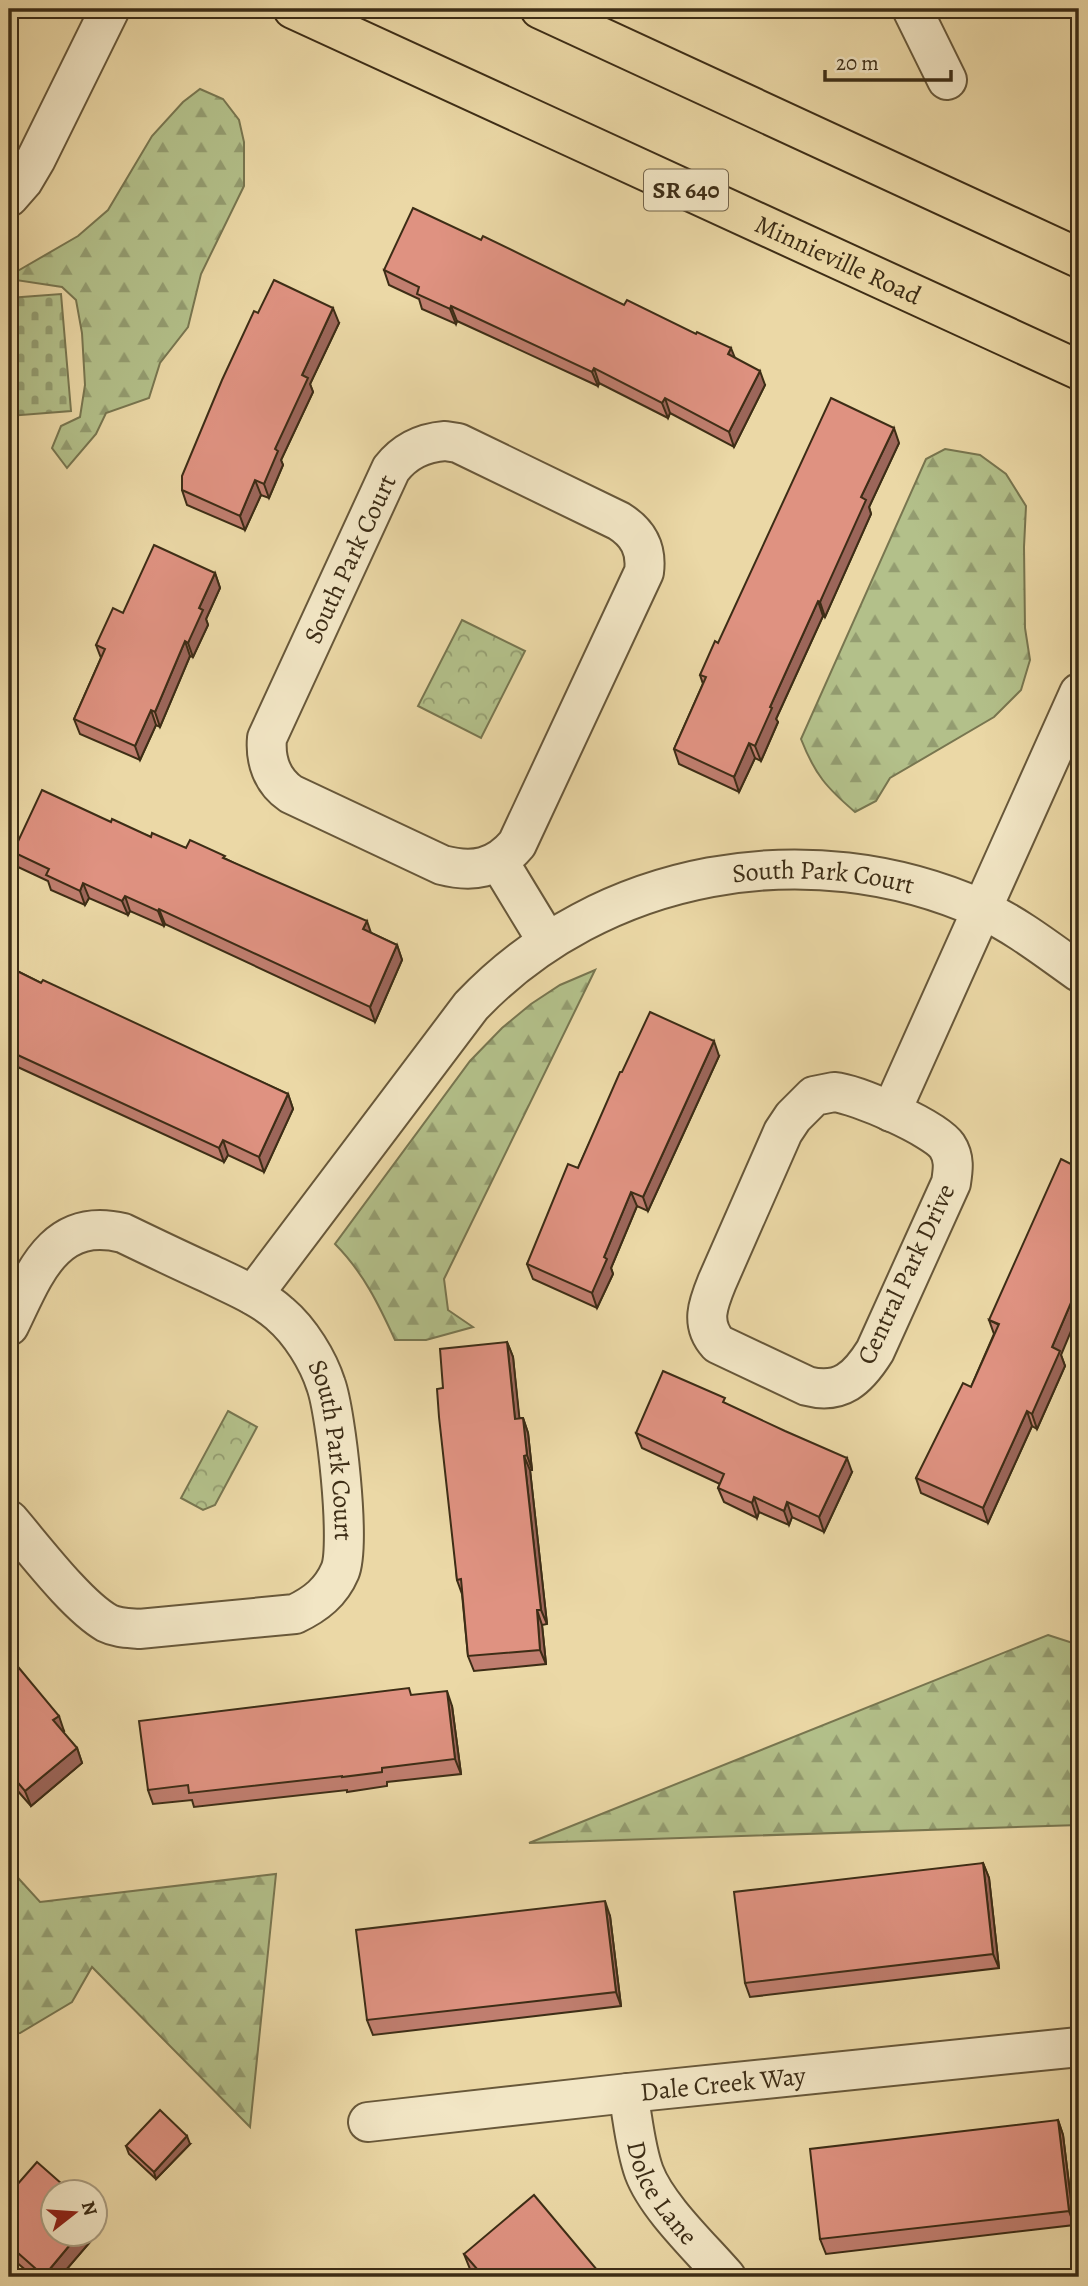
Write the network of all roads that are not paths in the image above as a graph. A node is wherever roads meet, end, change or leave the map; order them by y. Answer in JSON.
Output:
{"nodes":[{"id":1,"x":110,"y":9,"type":"edge"},
{"id":2,"x":293,"y":9,"type":"edge"},
{"id":3,"x":540,"y":9,"type":"edge"},
{"id":4,"x":912,"y":9,"type":"edge"},
{"id":5,"x":947,"y":80,"type":"dead end"},
{"id":6,"x":9,"y":197,"type":"edge"},
{"id":7,"x":1079,"y":258,"type":"edge"},
{"id":8,"x":1079,"y":370,"type":"edge"},
{"id":9,"x":1079,"y":693,"type":"edge"},
{"id":10,"x":499,"y":862,"type":"junction"},
{"id":11,"x":982,"y":909,"type":"junction"},
{"id":12,"x":547,"y":941,"type":"junction"},
{"id":13,"x":1079,"y":972,"type":"edge"},
{"id":14,"x":891,"y":1112,"type":"junction"},
{"id":15,"x":253,"y":1295,"type":"junction"},
{"id":16,"x":9,"y":1326,"type":"edge"},
{"id":17,"x":9,"y":1520,"type":"edge"},
{"id":18,"x":1079,"y":2047,"type":"edge"},
{"id":19,"x":628,"y":2093,"type":"junction"},
{"id":20,"x":368,"y":2122,"type":"dead end"},
{"id":21,"x":726,"y":2277,"type":"edge"}],
"edges":[{"from":1,"to":6,"type":"street"},
{"from":2,"to":8,"type":"main road","name":"Minnieville Road","number":"SR 640"},
{"from":3,"to":7,"type":"main road"},
{"from":4,"to":5,"type":"street"},
{"from":9,"to":11,"type":"street"},
{"from":10,"to":10,"type":"street","name":"South Park Court"},
{"from":10,"to":12,"type":"street"},
{"from":11,"to":12,"type":"street","name":"South Park Court"},
{"from":11,"to":13,"type":"street","name":"South Park Court"},
{"from":11,"to":14,"type":"street"},
{"from":12,"to":15,"type":"street","name":"South Park Court"},
{"from":14,"to":14,"type":"street","name":"Central Park Drive"},
{"from":15,"to":16,"type":"street","name":"South Park Court"},
{"from":15,"to":17,"type":"street","name":"South Park Court"},
{"from":18,"to":19,"type":"street","name":"Dale Creek Way"},
{"from":19,"to":20,"type":"street","name":"Dale Creek Way"},
{"from":19,"to":21,"type":"street","name":"Dolce Lane"}]}
